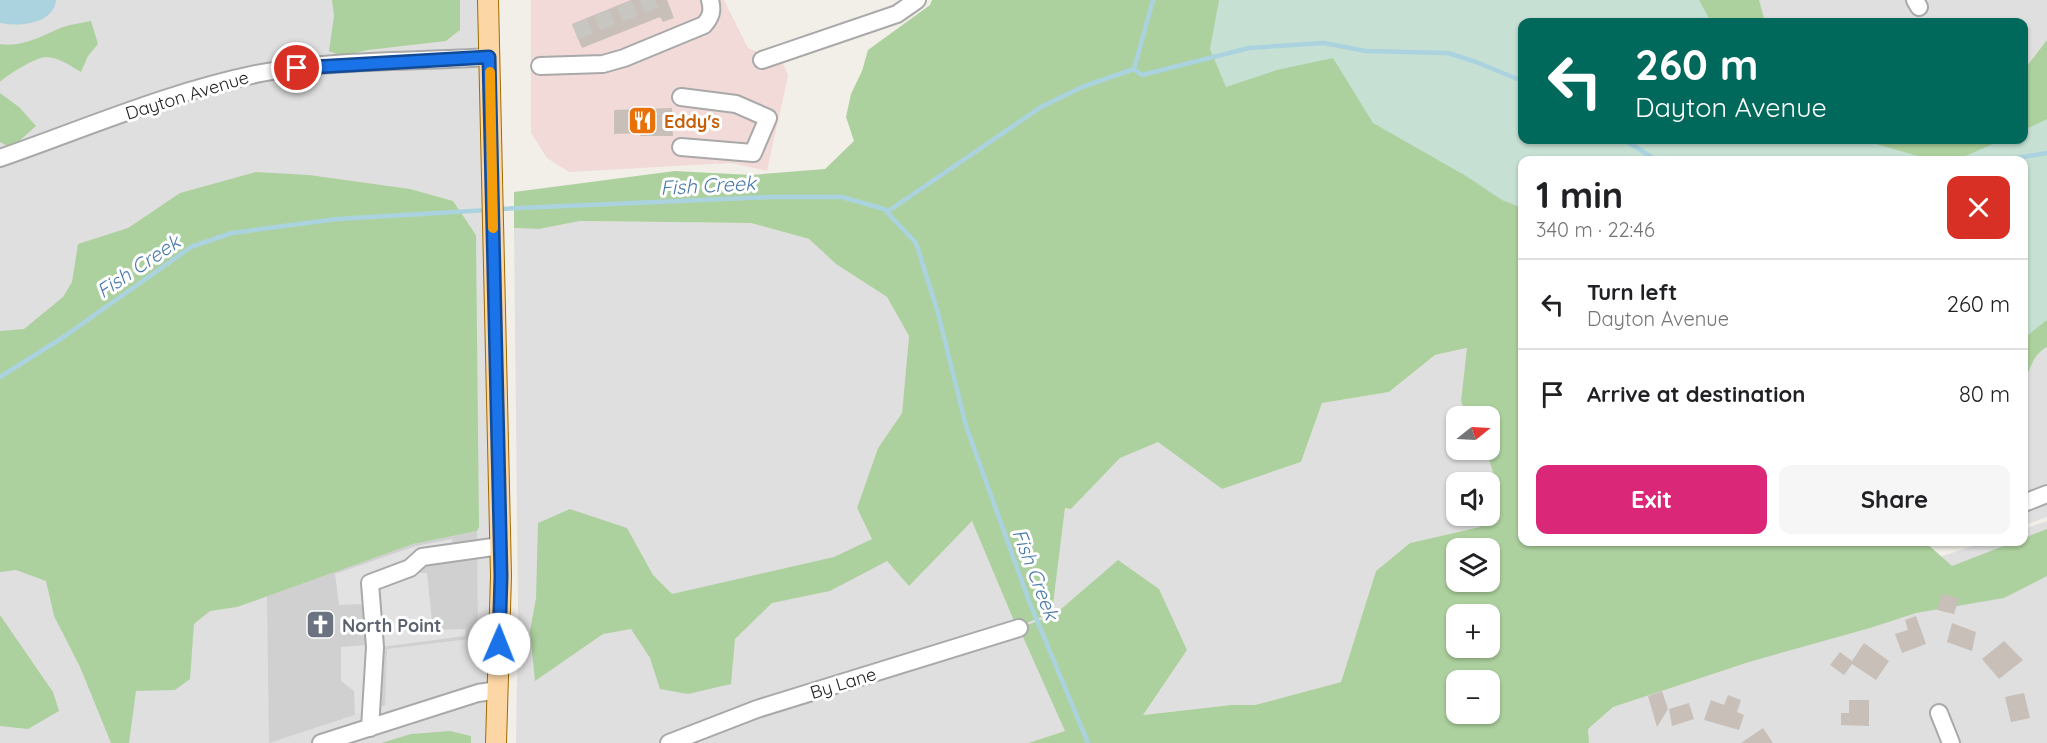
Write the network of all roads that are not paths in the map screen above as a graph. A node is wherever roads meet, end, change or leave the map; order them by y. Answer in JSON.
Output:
{"nodes":[{"id":1,"x":488,"y":0,"type":"edge"},
{"id":2,"x":710,"y":0,"type":"edge"},
{"id":3,"x":917,"y":0,"type":"edge"},
{"id":4,"x":489,"y":57,"type":"junction"},
{"id":5,"x":762,"y":60,"type":"dead end"},
{"id":6,"x":540,"y":66,"type":"dead end"},
{"id":7,"x":681,"y":97,"type":"dead end"},
{"id":8,"x":681,"y":147,"type":"dead end"},
{"id":9,"x":0,"y":158,"type":"edge"},
{"id":10,"x":2047,"y":494,"type":"edge"},
{"id":11,"x":2028,"y":501,"type":"edge"},
{"id":12,"x":500,"y":546,"type":"junction"},
{"id":13,"x":1019,"y":628,"type":"dead end"},
{"id":14,"x":498,"y":690,"type":"junction"},
{"id":15,"x":1939,"y":713,"type":"dead end"},
{"id":16,"x":370,"y":728,"type":"junction"},
{"id":17,"x":321,"y":743,"type":"edge"},
{"id":18,"x":496,"y":743,"type":"edge"},
{"id":19,"x":669,"y":743,"type":"edge"},
{"id":20,"x":1951,"y":743,"type":"edge"}],
"edges":[{"from":1,"to":4,"type":"main road"},
{"from":2,"to":6,"type":"street"},
{"from":3,"to":5,"type":"street"},
{"from":4,"to":9,"type":"street","name":"Dayton Avenue"},
{"from":4,"to":12,"type":"main road"},
{"from":7,"to":8,"type":"street"},
{"from":10,"to":11,"type":"street"},
{"from":12,"to":14,"type":"main road"},
{"from":12,"to":16,"type":"street"},
{"from":13,"to":19,"type":"street","name":"By Lane"},
{"from":14,"to":16,"type":"street"},
{"from":14,"to":18,"type":"main road"},
{"from":15,"to":20,"type":"street"},
{"from":16,"to":17,"type":"street"}]}
